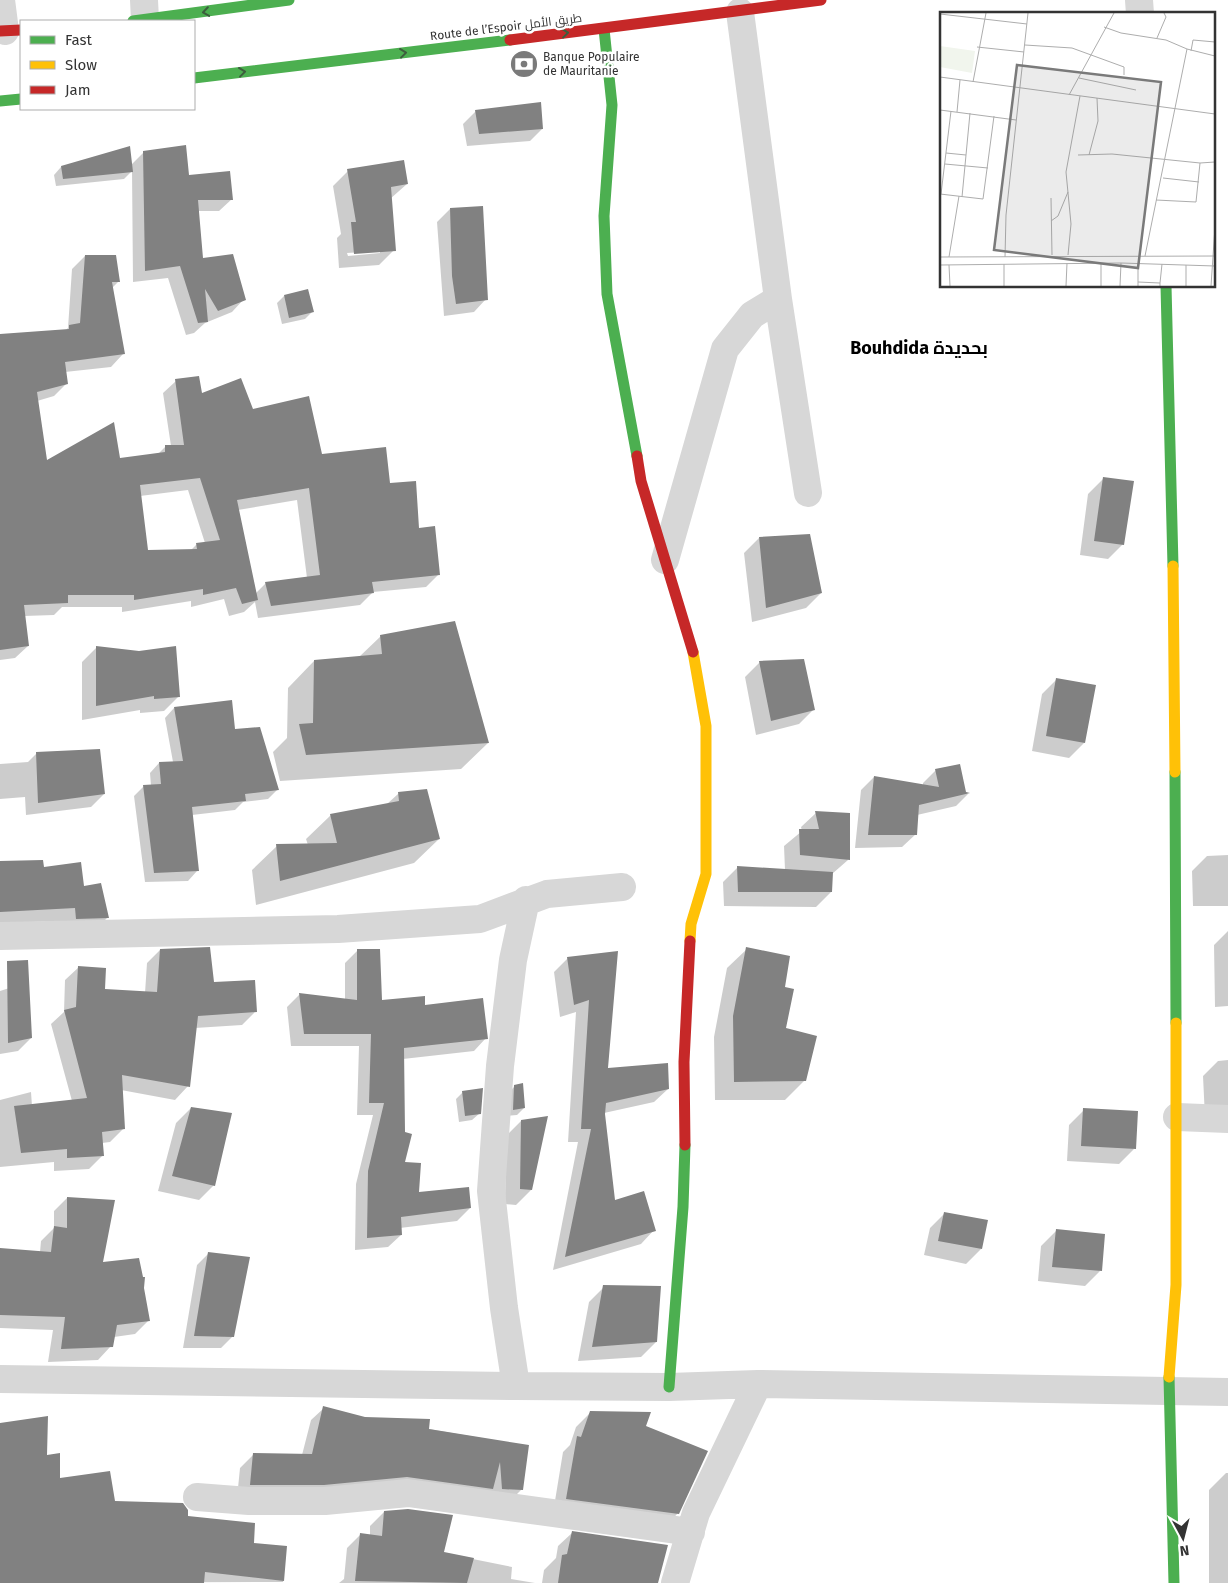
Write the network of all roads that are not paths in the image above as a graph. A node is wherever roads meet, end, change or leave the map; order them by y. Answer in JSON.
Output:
{"nodes":[{"id":1,"x":1,"y":0,"type":"edge"},
{"id":2,"x":289,"y":0,"type":"edge"},
{"id":3,"x":821,"y":0,"type":"edge"},
{"id":4,"x":740,"y":12,"type":"junction"},
{"id":5,"x":141,"y":14,"type":"edge"},
{"id":6,"x":604,"y":28,"type":"junction"},
{"id":7,"x":9,"y":31,"type":"edge"},
{"id":8,"x":195,"y":78,"type":"edge"},
{"id":9,"x":20,"y":99,"type":"edge"},
{"id":10,"x":0,"y":101,"type":"edge"},
{"id":11,"x":1166,"y":288,"type":"edge"},
{"id":12,"x":778,"y":299,"type":"junction"},
{"id":13,"x":808,"y":493,"type":"dead end"},
{"id":14,"x":665,"y":560,"type":"junction"},
{"id":15,"x":622,"y":887,"type":"dead end"},
{"id":16,"x":526,"y":900,"type":"junction"},
{"id":17,"x":0,"y":936,"type":"edge"},
{"id":18,"x":1177,"y":1117,"type":"junction"},
{"id":19,"x":1228,"y":1119,"type":"edge"},
{"id":20,"x":0,"y":1379,"type":"edge"},
{"id":21,"x":758,"y":1384,"type":"junction"},
{"id":22,"x":516,"y":1386,"type":"junction"},
{"id":23,"x":669,"y":1387,"type":"junction"},
{"id":24,"x":1168,"y":1392,"type":"junction"},
{"id":25,"x":1228,"y":1392,"type":"edge"},
{"id":26,"x":197,"y":1497,"type":"dead end"},
{"id":27,"x":691,"y":1532,"type":"junction"},
{"id":28,"x":675,"y":1583,"type":"edge"},
{"id":29,"x":1174,"y":1583,"type":"edge"}],
"edges":[{"from":1,"to":7,"type":"street"},
{"from":2,"to":5,"type":"main road","one_way":true},
{"from":3,"to":4,"type":"main road","name":"Route de l’Espoir طريق الأمل"},
{"from":4,"to":6,"type":"main road","name":"Route de l’Espoir طريق الأمل"},
{"from":4,"to":12,"type":"street"},
{"from":8,"to":6,"type":"main road","name":"Route de l’Espoir طريق الأمل","one_way":true},
{"from":6,"to":14,"type":"main road"},
{"from":9,"to":10,"type":"main road"},
{"from":11,"to":18,"type":"main road"},
{"from":12,"to":13,"type":"street"},
{"from":12,"to":14,"type":"street"},
{"from":14,"to":23,"type":"main road"},
{"from":15,"to":16,"type":"street"},
{"from":16,"to":17,"type":"street"},
{"from":16,"to":22,"type":"street"},
{"from":18,"to":19,"type":"street"},
{"from":18,"to":24,"type":"main road"},
{"from":20,"to":22,"type":"street"},
{"from":21,"to":23,"type":"street"},
{"from":21,"to":24,"type":"street"},
{"from":21,"to":27,"type":"street"},
{"from":22,"to":23,"type":"street"},
{"from":24,"to":25,"type":"street"},
{"from":24,"to":29,"type":"main road"},
{"from":26,"to":27,"type":"street"},
{"from":27,"to":28,"type":"street"}]}
